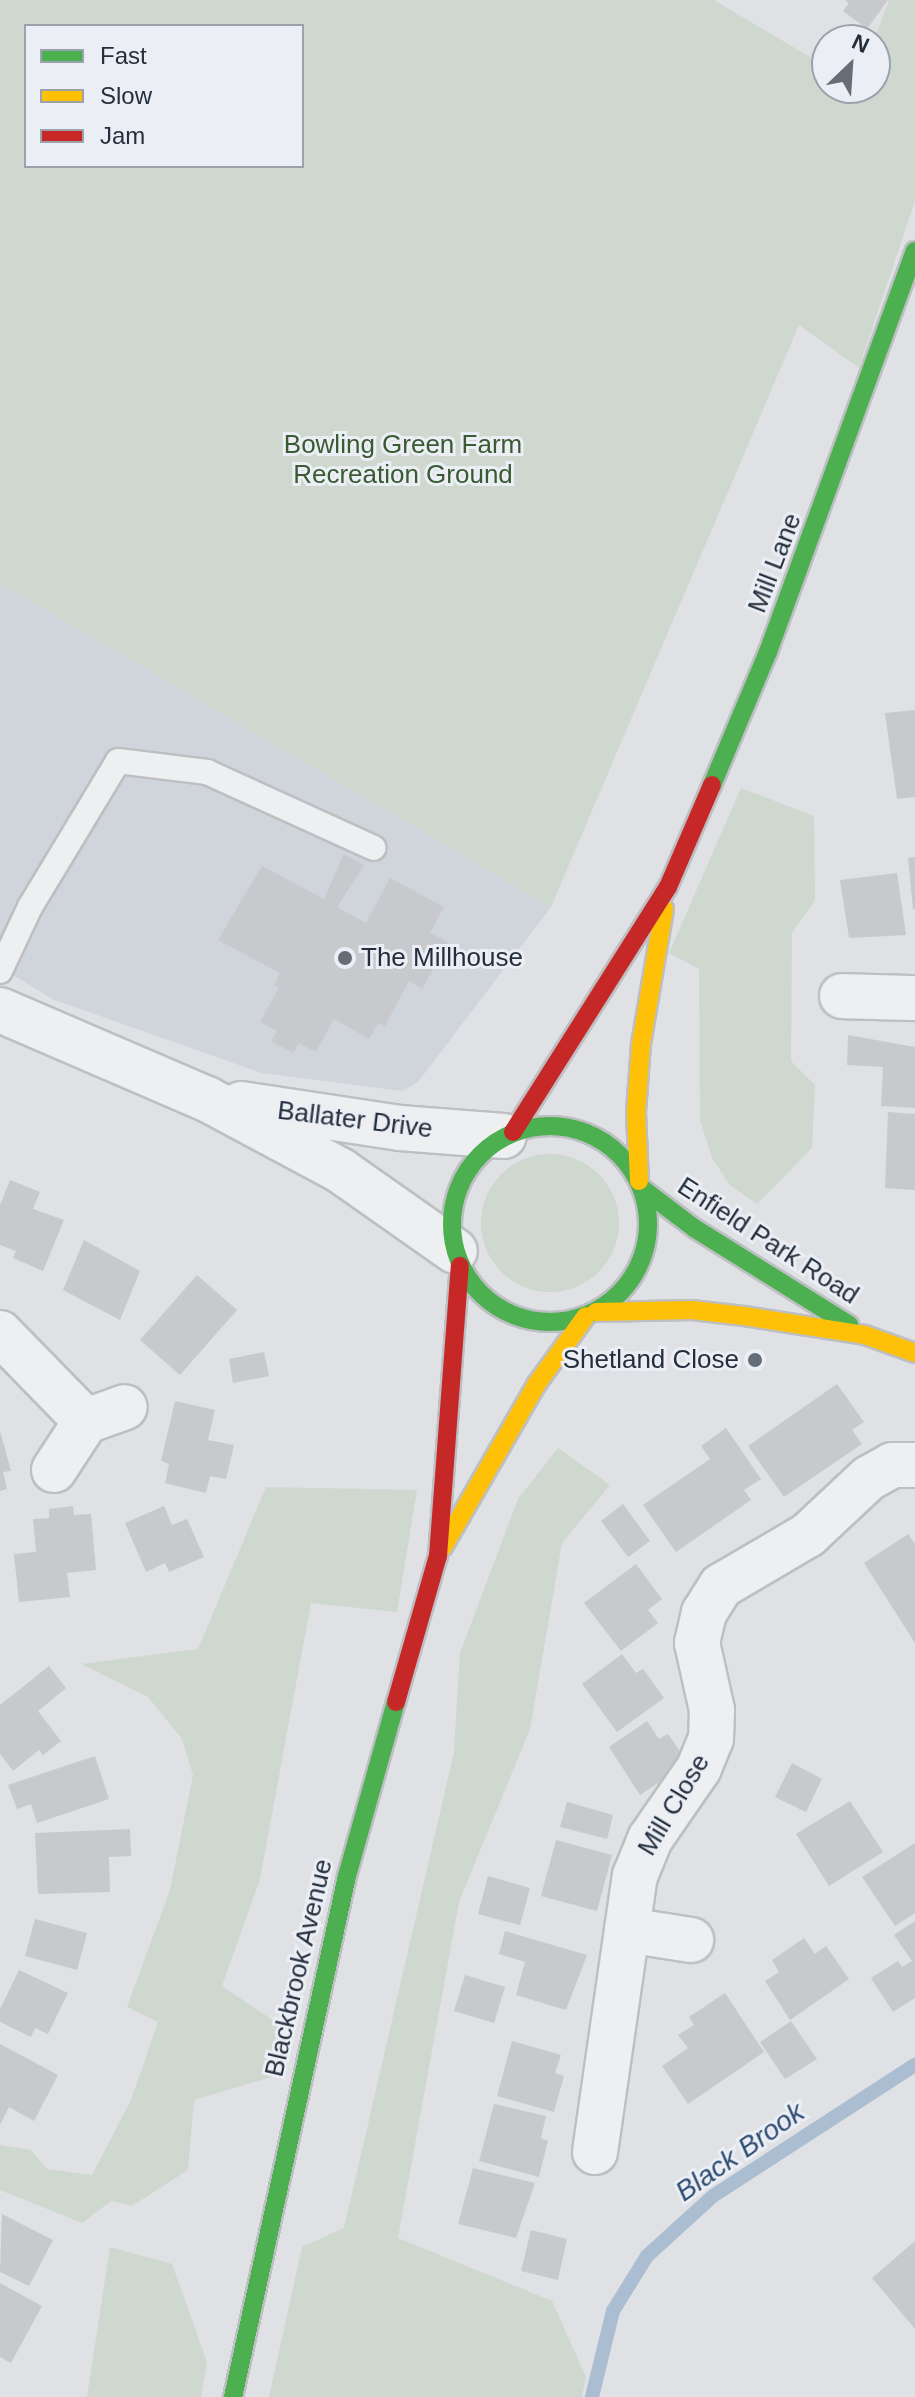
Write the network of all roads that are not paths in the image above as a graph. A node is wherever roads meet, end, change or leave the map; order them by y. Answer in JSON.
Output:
{"nodes":[{"id":1,"x":915,"y":251,"type":"edge"},
{"id":2,"x":374,"y":848,"type":"dead end"},
{"id":3,"x":668,"y":887,"type":"junction"},
{"id":4,"x":0,"y":971,"type":"edge"},
{"id":5,"x":842,"y":996,"type":"dead end"},
{"id":6,"x":915,"y":998,"type":"edge"},
{"id":7,"x":0,"y":1010,"type":"edge"},
{"id":8,"x":207,"y":1099,"type":"junction"},
{"id":9,"x":509,"y":1134,"type":"junction"},
{"id":10,"x":641,"y":1186,"type":"junction"},
{"id":11,"x":457,"y":1258,"type":"junction"},
{"id":12,"x":591,"y":1314,"type":"junction"},
{"id":13,"x":0,"y":1333,"type":"edge"},
{"id":14,"x":865,"y":1335,"type":"junction"},
{"id":15,"x":915,"y":1353,"type":"edge"},
{"id":16,"x":915,"y":1465,"type":"edge"},
{"id":17,"x":54,"y":1470,"type":"dead end"},
{"id":18,"x":438,"y":1556,"type":"junction"},
{"id":19,"x":627,"y":1930,"type":"junction"},
{"id":20,"x":691,"y":1940,"type":"dead end"},
{"id":21,"x":596,"y":2152,"type":"dead end"},
{"id":22,"x":233,"y":2397,"type":"edge"}],
"edges":[{"from":1,"to":3,"type":"street","name":"Mill Lane"},
{"from":2,"to":4,"type":"lane"},
{"from":3,"to":9,"type":"street","name":"Mill Lane"},
{"from":3,"to":10,"type":"street","name":"Mill Lane"},
{"from":5,"to":6,"type":"street"},
{"from":7,"to":8,"type":"street","name":"Ballater Drive"},
{"from":8,"to":9,"type":"street","name":"Ballater Drive"},
{"from":8,"to":11,"type":"street","name":"Ballater Drive"},
{"from":9,"to":10,"type":"street"},
{"from":9,"to":11,"type":"street"},
{"from":10,"to":12,"type":"street"},
{"from":10,"to":14,"type":"street","name":"Enfield Park Road"},
{"from":11,"to":12,"type":"street"},
{"from":11,"to":18,"type":"street","name":"Blackbrook Avenue"},
{"from":12,"to":14,"type":"street","name":"Enfield Park Road"},
{"from":12,"to":18,"type":"street","name":"Blackbrook Avenue"},
{"from":13,"to":17,"type":"street"},
{"from":14,"to":15,"type":"street","name":"Enfield Park Road"},
{"from":16,"to":19,"type":"street","name":"Mill Close"},
{"from":18,"to":22,"type":"street","name":"Blackbrook Avenue"},
{"from":19,"to":20,"type":"street"},
{"from":19,"to":21,"type":"street","name":"Mill Close"}]}
